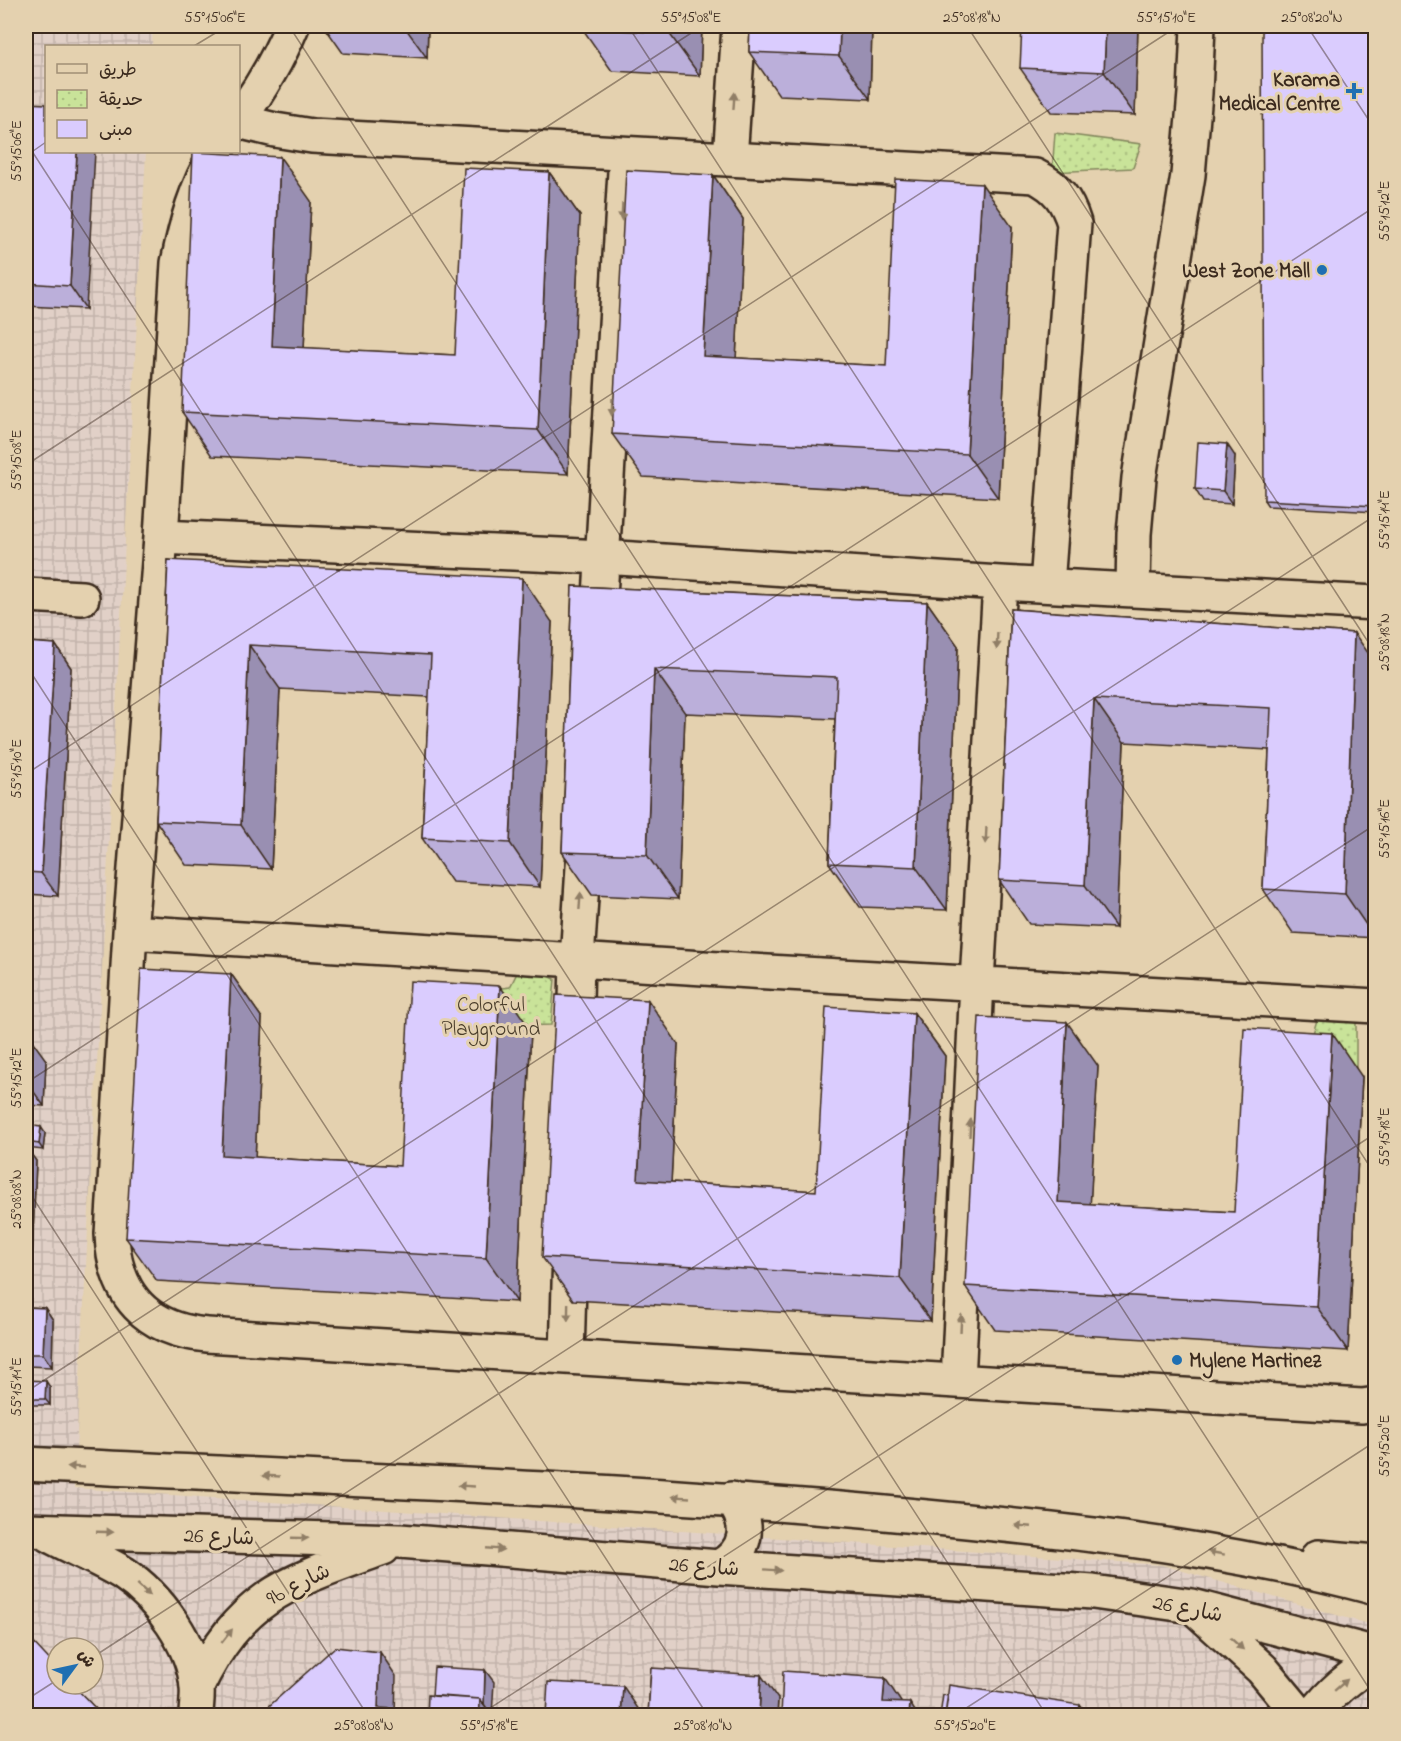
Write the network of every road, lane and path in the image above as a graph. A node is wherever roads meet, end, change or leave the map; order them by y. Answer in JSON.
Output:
{"nodes":[{"id":1,"x":292,"y":26,"type":"edge"},
{"id":2,"x":739,"y":26,"type":"edge"},
{"id":3,"x":1198,"y":26,"type":"edge"},
{"id":4,"x":240,"y":117,"type":"edge"},
{"id":5,"x":240,"y":121,"type":"edge"},
{"id":6,"x":216,"y":153,"type":"edge"},
{"id":7,"x":626,"y":154,"type":"junction"},
{"id":8,"x":730,"y":159,"type":"junction"},
{"id":9,"x":161,"y":537,"type":"junction"},
{"id":10,"x":603,"y":557,"type":"junction"},
{"id":11,"x":1000,"y":583,"type":"junction"},
{"id":12,"x":1047,"y":585,"type":"junction"},
{"id":13,"x":1133,"y":590,"type":"junction"},
{"id":14,"x":26,"y":595,"type":"edge"},
{"id":15,"x":82,"y":598,"type":"dead end"},
{"id":16,"x":1376,"y":603,"type":"edge"},
{"id":17,"x":596,"y":664,"type":"edge"},
{"id":18,"x":587,"y":806,"type":"edge"},
{"id":19,"x":130,"y":932,"type":"junction"},
{"id":20,"x":577,"y":960,"type":"junction"},
{"id":21,"x":977,"y":982,"type":"junction"},
{"id":22,"x":1376,"y":1006,"type":"edge"},
{"id":23,"x":574,"y":1077,"type":"edge"},
{"id":24,"x":570,"y":1217,"type":"edge"},
{"id":25,"x":567,"y":1357,"type":"junction"},
{"id":26,"x":958,"y":1381,"type":"junction"},
{"id":27,"x":1376,"y":1404,"type":"edge"},
{"id":28,"x":26,"y":1464,"type":"edge"},
{"id":29,"x":731,"y":1499,"type":"junction"},
{"id":30,"x":32,"y":1530,"type":"edge"},
{"id":31,"x":400,"y":1541,"type":"junction"},
{"id":32,"x":1250,"y":1559,"type":"junction"},
{"id":33,"x":1376,"y":1562,"type":"edge"},
{"id":34,"x":719,"y":1567,"type":"junction"},
{"id":35,"x":1376,"y":1588,"type":"edge"},
{"id":36,"x":1192,"y":1606,"type":"junction"},
{"id":37,"x":1376,"y":1654,"type":"edge"},
{"id":38,"x":1376,"y":1662,"type":"edge"},
{"id":39,"x":197,"y":1701,"type":"edge"},
{"id":40,"x":1301,"y":1716,"type":"edge"},
{"id":41,"x":1313,"y":1716,"type":"edge"}],
"edges":[{"from":1,"to":4,"type":"street"},
{"from":8,"to":2,"type":"street","one_way":true},
{"from":3,"to":13,"type":"street"},
{"from":5,"to":7,"type":"street"},
{"from":6,"to":9,"type":"street"},
{"from":7,"to":8,"type":"street"},
{"from":7,"to":10,"type":"street","one_way":true},
{"from":8,"to":12,"type":"street"},
{"from":9,"to":10,"type":"street"},
{"from":9,"to":19,"type":"street"},
{"from":10,"to":11,"type":"street"},
{"from":10,"to":17,"type":"street"},
{"from":11,"to":12,"type":"street"},
{"from":11,"to":21,"type":"street","one_way":true},
{"from":12,"to":13,"type":"street"},
{"from":13,"to":16,"type":"street"},
{"from":14,"to":15,"type":"street"},
{"from":20,"to":18,"type":"street","one_way":true},
{"from":19,"to":20,"type":"street"},
{"from":19,"to":25,"type":"street"},
{"from":20,"to":21,"type":"street"},
{"from":20,"to":23,"type":"street"},
{"from":21,"to":22,"type":"street"},
{"from":26,"to":21,"type":"street","one_way":true},
{"from":24,"to":25,"type":"street","one_way":true},
{"from":25,"to":26,"type":"street"},
{"from":26,"to":27,"type":"street"},
{"from":29,"to":28,"type":"street","one_way":true},
{"from":32,"to":29,"type":"street","one_way":true},
{"from":29,"to":34,"type":"street"},
{"from":30,"to":31,"type":"street","name":"شارع 26","one_way":true},
{"from":30,"to":39,"type":"street","name":"9b شارع","one_way":true},
{"from":31,"to":34,"type":"street","name":"شارع 26","one_way":true},
{"from":39,"to":31,"type":"street","name":"9b شارع","one_way":true},
{"from":32,"to":33,"type":"street"},
{"from":32,"to":35,"type":"street"},
{"from":34,"to":36,"type":"street","name":"شارع 26","one_way":true},
{"from":36,"to":37,"type":"street","name":"شارع 26"},
{"from":36,"to":40,"type":"street","one_way":true},
{"from":41,"to":38,"type":"street","one_way":true}]}
